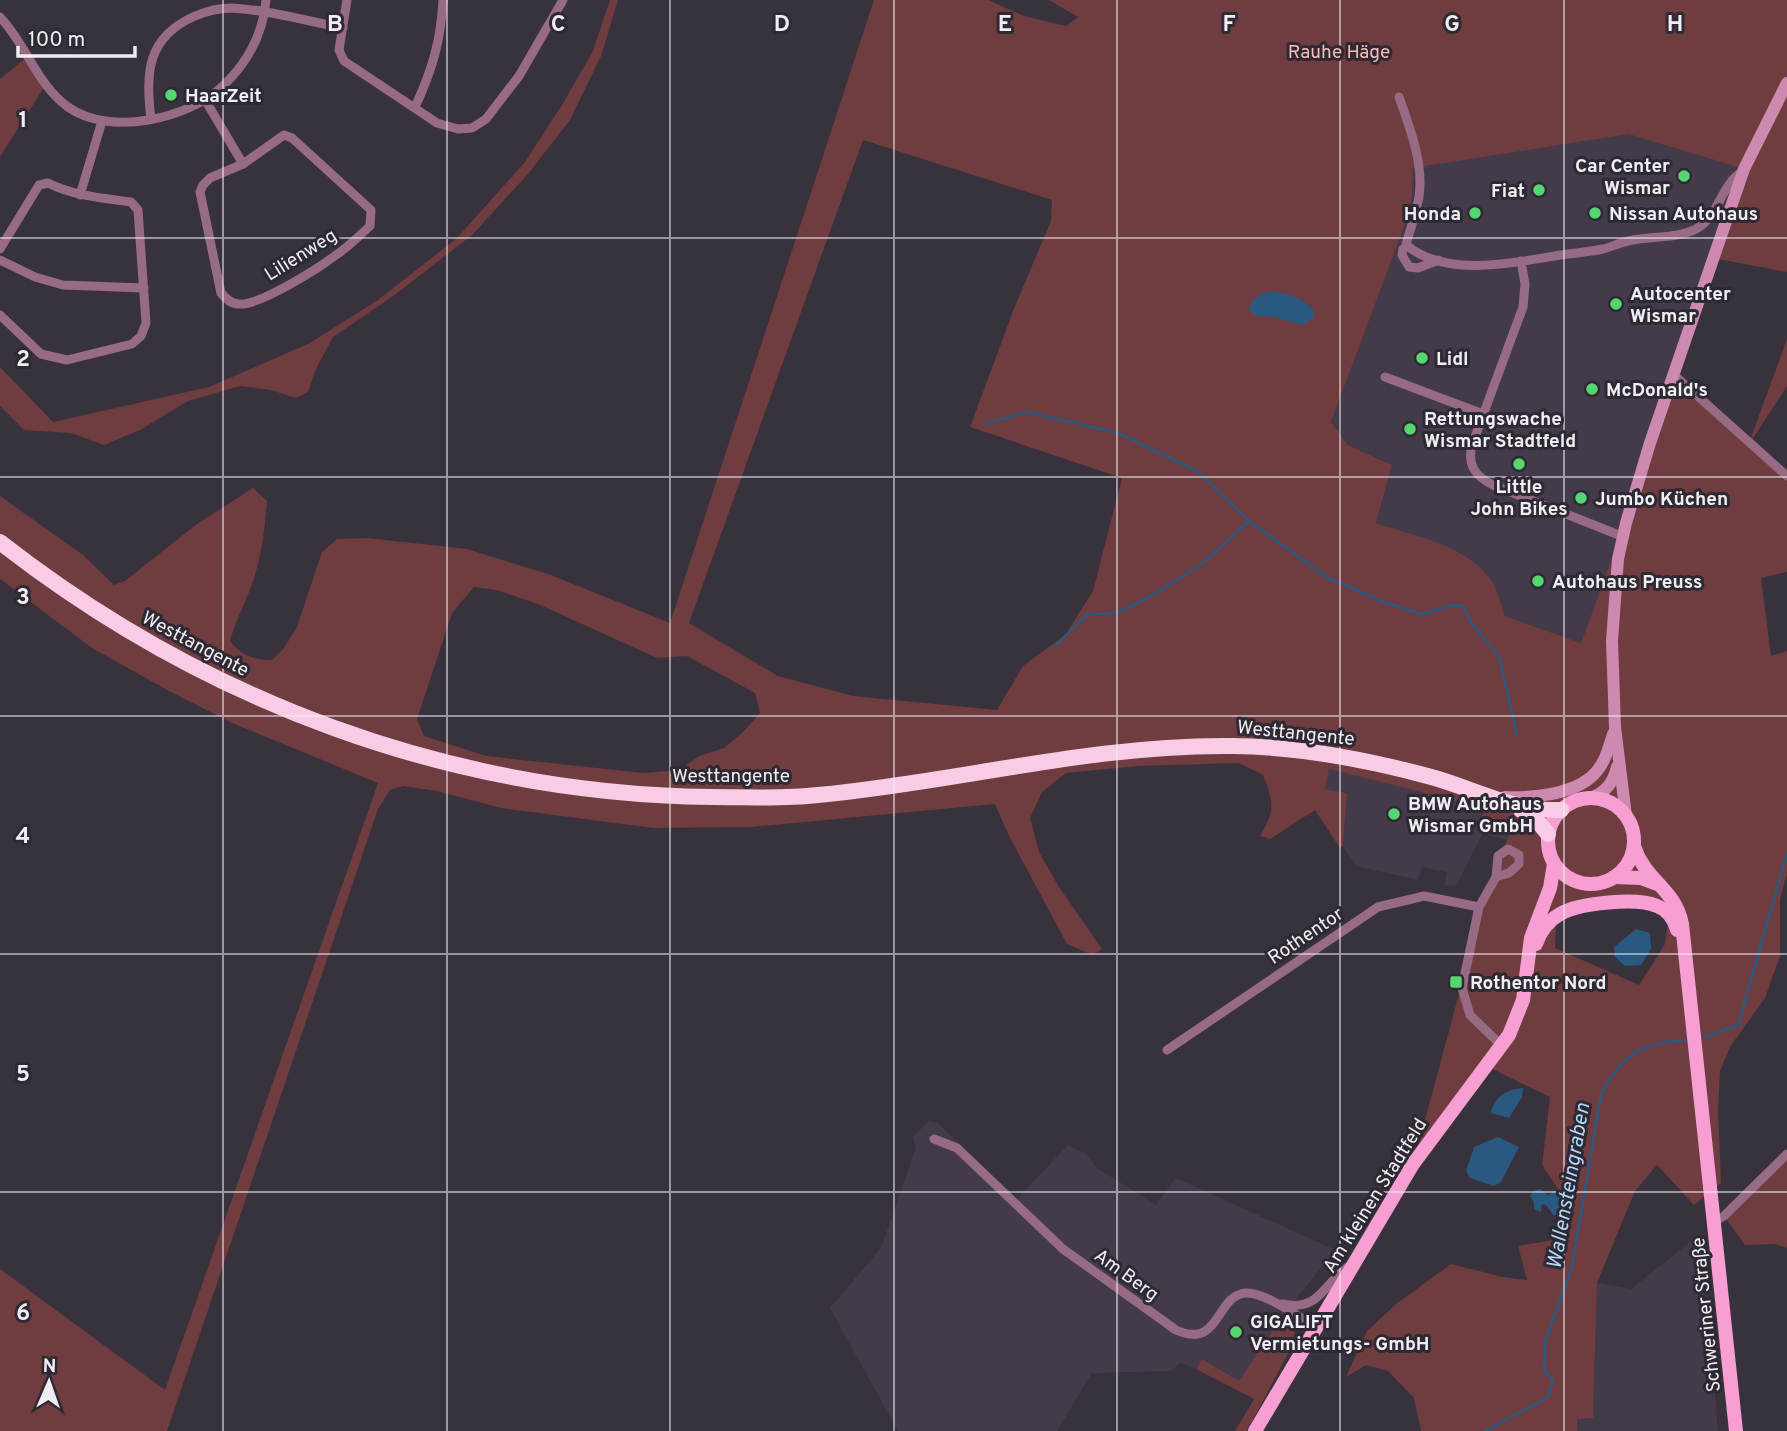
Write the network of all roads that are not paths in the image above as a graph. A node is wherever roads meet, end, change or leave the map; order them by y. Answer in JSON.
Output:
{"nodes":[{"id":1,"x":265,"y":0,"type":"edge"},
{"id":2,"x":347,"y":0,"type":"edge"},
{"id":3,"x":443,"y":0,"type":"edge"},
{"id":4,"x":563,"y":0,"type":"edge"},
{"id":5,"x":265,"y":13,"type":"junction"},
{"id":6,"x":0,"y":17,"type":"edge"},
{"id":7,"x":343,"y":28,"type":"junction"},
{"id":8,"x":1787,"y":83,"type":"edge"},
{"id":9,"x":1399,"y":97,"type":"dead end"},
{"id":10,"x":204,"y":98,"type":"junction"},
{"id":11,"x":415,"y":107,"type":"junction"},
{"id":12,"x":151,"y":119,"type":"junction"},
{"id":13,"x":102,"y":121,"type":"junction"},
{"id":14,"x":243,"y":164,"type":"junction"},
{"id":15,"x":1744,"y":171,"type":"junction"},
{"id":16,"x":80,"y":195,"type":"junction"},
{"id":17,"x":1408,"y":247,"type":"junction"},
{"id":18,"x":0,"y":249,"type":"edge"},
{"id":19,"x":0,"y":260,"type":"edge"},
{"id":20,"x":1440,"y":260,"type":"junction"},
{"id":21,"x":1521,"y":261,"type":"junction"},
{"id":22,"x":144,"y":288,"type":"junction"},
{"id":23,"x":0,"y":315,"type":"edge"},
{"id":24,"x":1673,"y":374,"type":"junction"},
{"id":25,"x":1385,"y":377,"type":"dead end"},
{"id":26,"x":1483,"y":414,"type":"junction"},
{"id":27,"x":1787,"y":476,"type":"edge"},
{"id":28,"x":1624,"y":537,"type":"junction"},
{"id":29,"x":0,"y":542,"type":"edge"},
{"id":30,"x":1615,"y":727,"type":"junction"},
{"id":31,"x":1618,"y":760,"type":"junction"},
{"id":32,"x":1591,"y":797,"type":"junction"},
{"id":33,"x":1502,"y":800,"type":"junction"},
{"id":34,"x":1561,"y":810,"type":"junction"},
{"id":35,"x":1626,"y":816,"type":"junction"},
{"id":36,"x":1549,"y":834,"type":"junction"},
{"id":37,"x":1634,"y":846,"type":"junction"},
{"id":38,"x":1555,"y":864,"type":"junction"},
{"id":39,"x":1496,"y":877,"type":"dead end"},
{"id":40,"x":1614,"y":877,"type":"junction"},
{"id":41,"x":1579,"y":882,"type":"junction"},
{"id":42,"x":1667,"y":891,"type":"junction"},
{"id":43,"x":1479,"y":907,"type":"junction"},
{"id":44,"x":1541,"y":911,"type":"junction"},
{"id":45,"x":1686,"y":949,"type":"junction"},
{"id":46,"x":1526,"y":982,"type":"junction"},
{"id":47,"x":1502,"y":1046,"type":"junction"},
{"id":48,"x":1167,"y":1050,"type":"dead end"},
{"id":49,"x":934,"y":1139,"type":"dead end"},
{"id":50,"x":1787,"y":1154,"type":"edge"},
{"id":51,"x":1714,"y":1222,"type":"junction"},
{"id":52,"x":1352,"y":1265,"type":"junction"},
{"id":53,"x":1274,"y":1303,"type":"junction"},
{"id":54,"x":1315,"y":1326,"type":"junction"},
{"id":55,"x":1255,"y":1431,"type":"edge"},
{"id":56,"x":1737,"y":1431,"type":"edge"}],
"edges":[{"from":1,"to":5,"type":"street"},
{"from":2,"to":7,"type":"street"},
{"from":3,"to":11,"type":"street"},
{"from":4,"to":11,"type":"street"},
{"from":5,"to":7,"type":"street"},
{"from":5,"to":10,"type":"street"},
{"from":5,"to":12,"type":"street"},
{"from":6,"to":13,"type":"street"},
{"from":7,"to":11,"type":"street"},
{"from":8,"to":15,"type":"main road"},
{"from":9,"to":17,"type":"street"},
{"from":10,"to":12,"type":"street"},
{"from":10,"to":14,"type":"street"},
{"from":12,"to":13,"type":"street"},
{"from":13,"to":16,"type":"street"},
{"from":14,"to":14,"type":"street","name":"Lilienweg"},
{"from":15,"to":21,"type":"street"},
{"from":15,"to":24,"type":"main road"},
{"from":16,"to":18,"type":"street"},
{"from":16,"to":22,"type":"street"},
{"from":17,"to":20,"type":"street"},
{"from":17,"to":20,"type":"street"},
{"from":19,"to":22,"type":"street"},
{"from":20,"to":21,"type":"street"},
{"from":21,"to":26,"type":"street"},
{"from":22,"to":23,"type":"street"},
{"from":24,"to":27,"type":"street"},
{"from":24,"to":28,"type":"main road"},
{"from":25,"to":26,"type":"street"},
{"from":26,"to":28,"type":"street"},
{"from":28,"to":30,"type":"main road"},
{"from":29,"to":33,"type":"highway","name":"Westtangente"},
{"from":30,"to":31,"type":"main road"},
{"from":30,"to":33,"type":"main road"},
{"from":31,"to":32,"type":"main road"},
{"from":31,"to":35,"type":"main road"},
{"from":32,"to":34,"type":"main road"},
{"from":32,"to":35,"type":"main road"},
{"from":33,"to":34,"type":"highway","name":"Westtangente"},
{"from":33,"to":36,"type":"highway","name":"Westtangente"},
{"from":34,"to":36,"type":"main road"},
{"from":35,"to":37,"type":"main road"},
{"from":36,"to":38,"type":"main road"},
{"from":37,"to":40,"type":"main road"},
{"from":37,"to":42,"type":"main road","name":"Schweriner Straße"},
{"from":38,"to":41,"type":"main road"},
{"from":38,"to":44,"type":"main road"},
{"from":39,"to":43,"type":"street"},
{"from":40,"to":41,"type":"main road"},
{"from":40,"to":42,"type":"main road"},
{"from":41,"to":44,"type":"main road"},
{"from":42,"to":45,"type":"main road","name":"Schweriner Straße"},
{"from":43,"to":47,"type":"street"},
{"from":43,"to":48,"type":"street","name":"Rothentor"},
{"from":44,"to":46,"type":"main road"},
{"from":45,"to":46,"type":"main road"},
{"from":45,"to":51,"type":"main road","name":"Schweriner Straße"},
{"from":46,"to":47,"type":"main road","name":"Am kleinen Stadtfeld"},
{"from":47,"to":52,"type":"main road","name":"Am kleinen Stadtfeld"},
{"from":49,"to":53,"type":"street","name":"Am Berg"},
{"from":50,"to":51,"type":"street"},
{"from":51,"to":56,"type":"main road","name":"Schweriner Straße"},
{"from":52,"to":53,"type":"street"},
{"from":52,"to":54,"type":"main road","name":"Am kleinen Stadtfeld"},
{"from":53,"to":54,"type":"street","name":"Am Berg"},
{"from":54,"to":55,"type":"main road","name":"Am kleinen Stadtfeld"}]}
